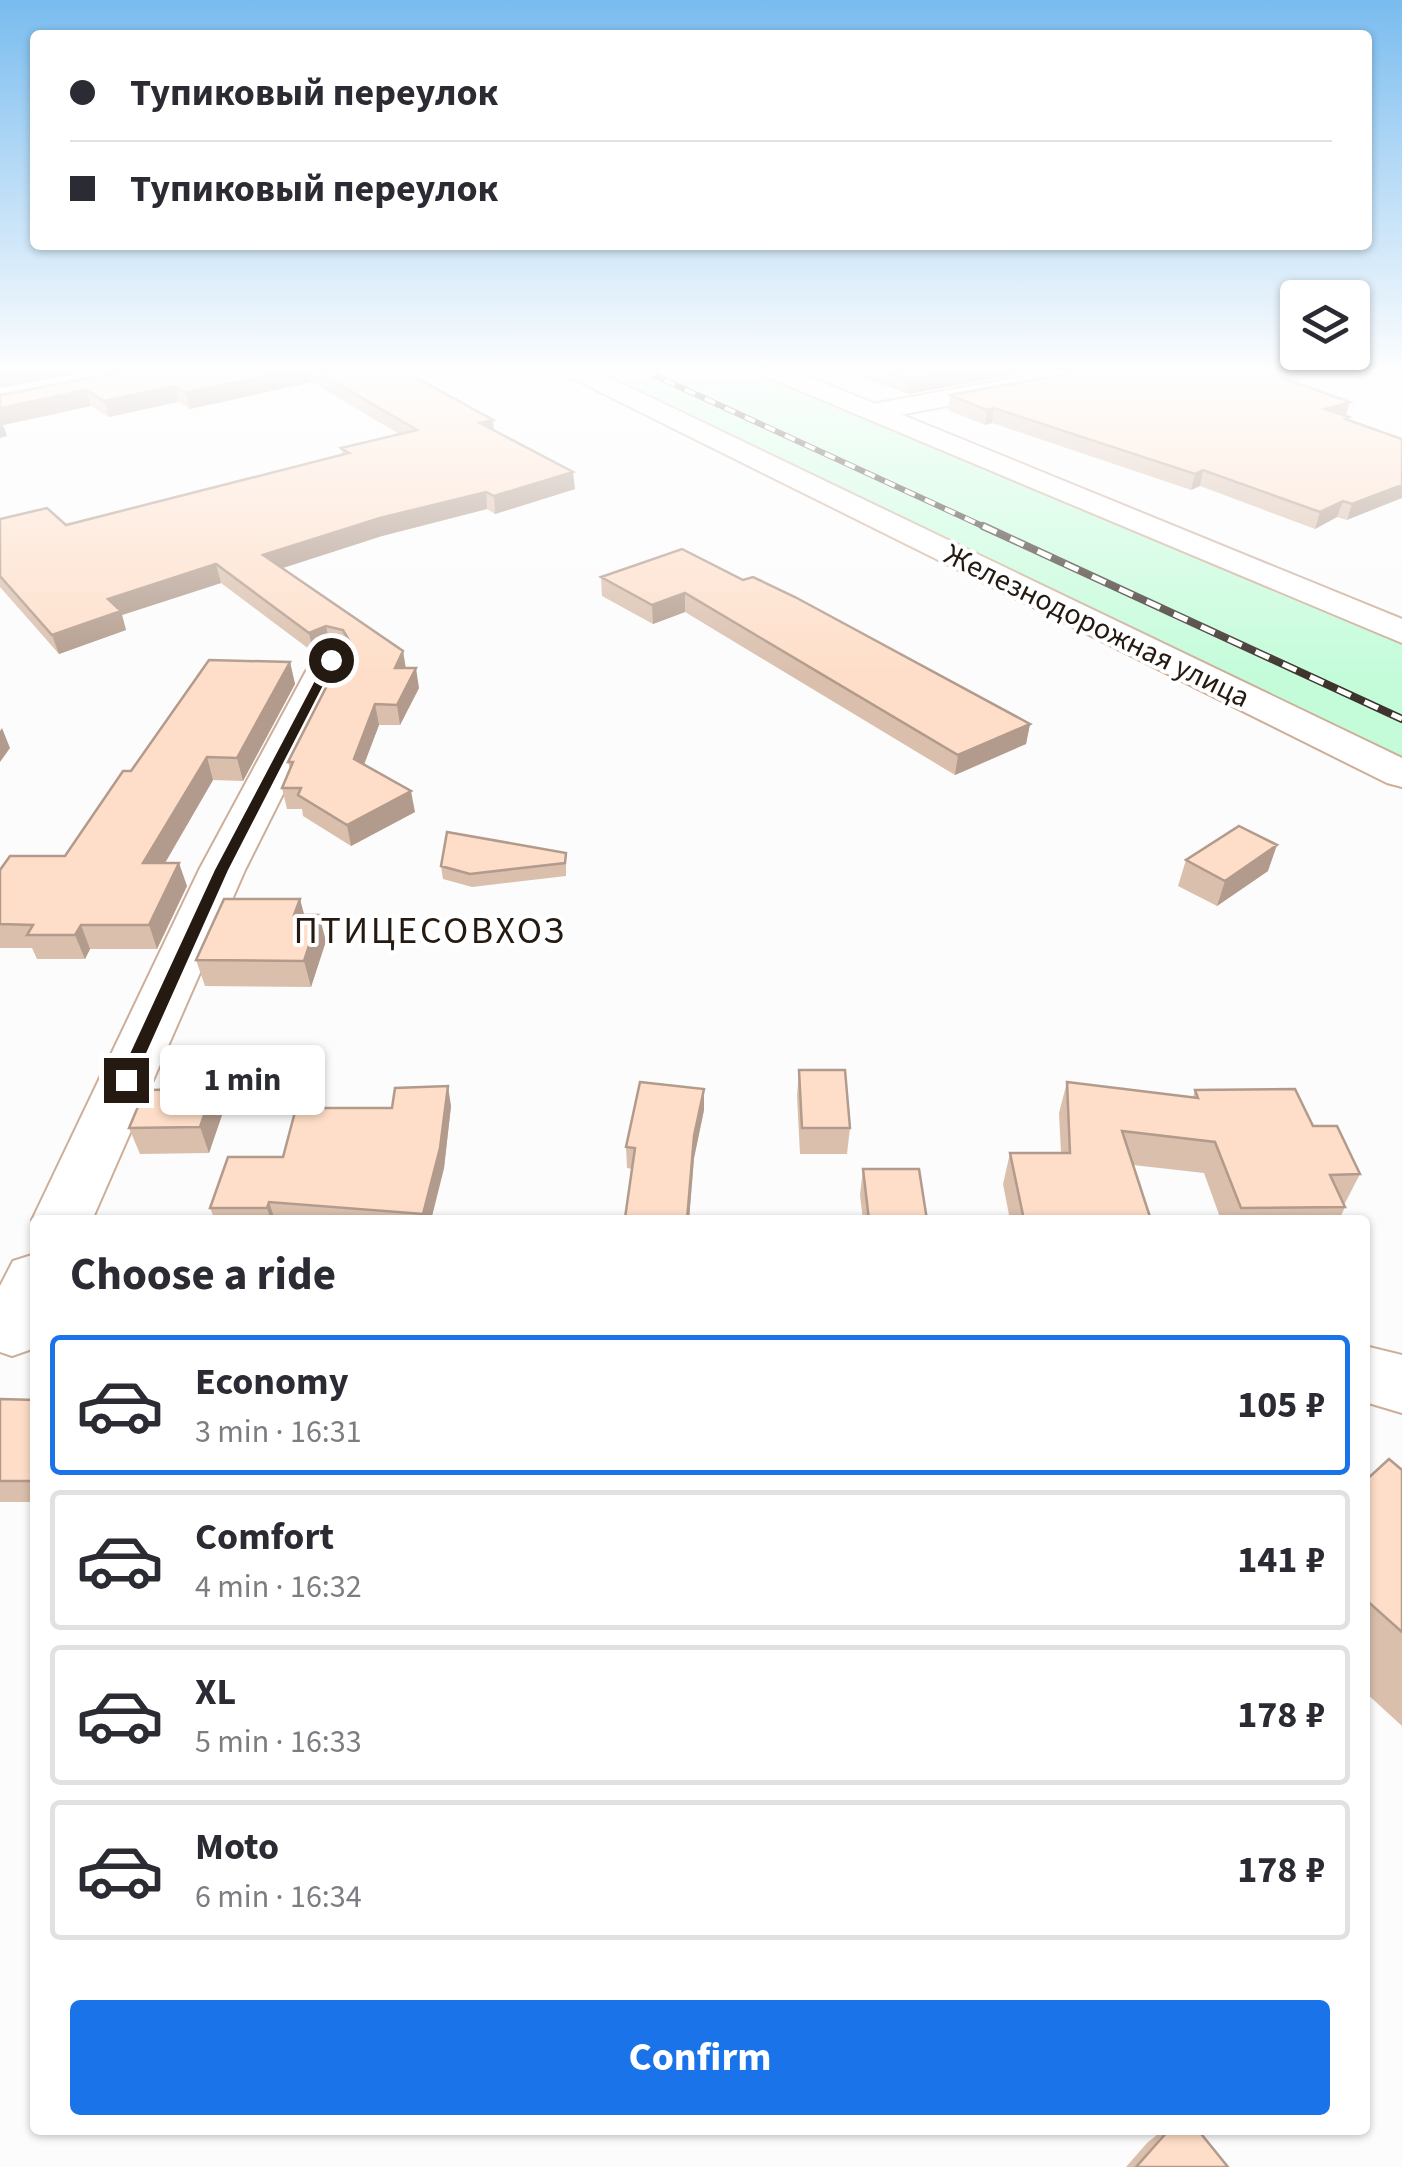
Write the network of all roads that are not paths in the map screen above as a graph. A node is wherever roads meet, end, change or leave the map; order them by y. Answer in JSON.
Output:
{"nodes":[{"id":1,"x":786,"y":472,"type":"edge"},
{"id":2,"x":1017,"y":472,"type":"edge"},
{"id":3,"x":1402,"y":632,"type":"edge"},
{"id":4,"x":331,"y":660,"type":"dead end"},
{"id":5,"x":1402,"y":774,"type":"edge"},
{"id":6,"x":64,"y":1215,"type":"edge"},
{"id":7,"x":1370,"y":1375,"type":"edge"},
{"id":8,"x":1402,"y":1384,"type":"edge"}],
"edges":[{"from":1,"to":5,"type":"street","name":"Железнодорожная улица"},
{"from":2,"to":3,"type":"street"},
{"from":4,"to":6,"type":"street"},
{"from":7,"to":8,"type":"street"}]}
